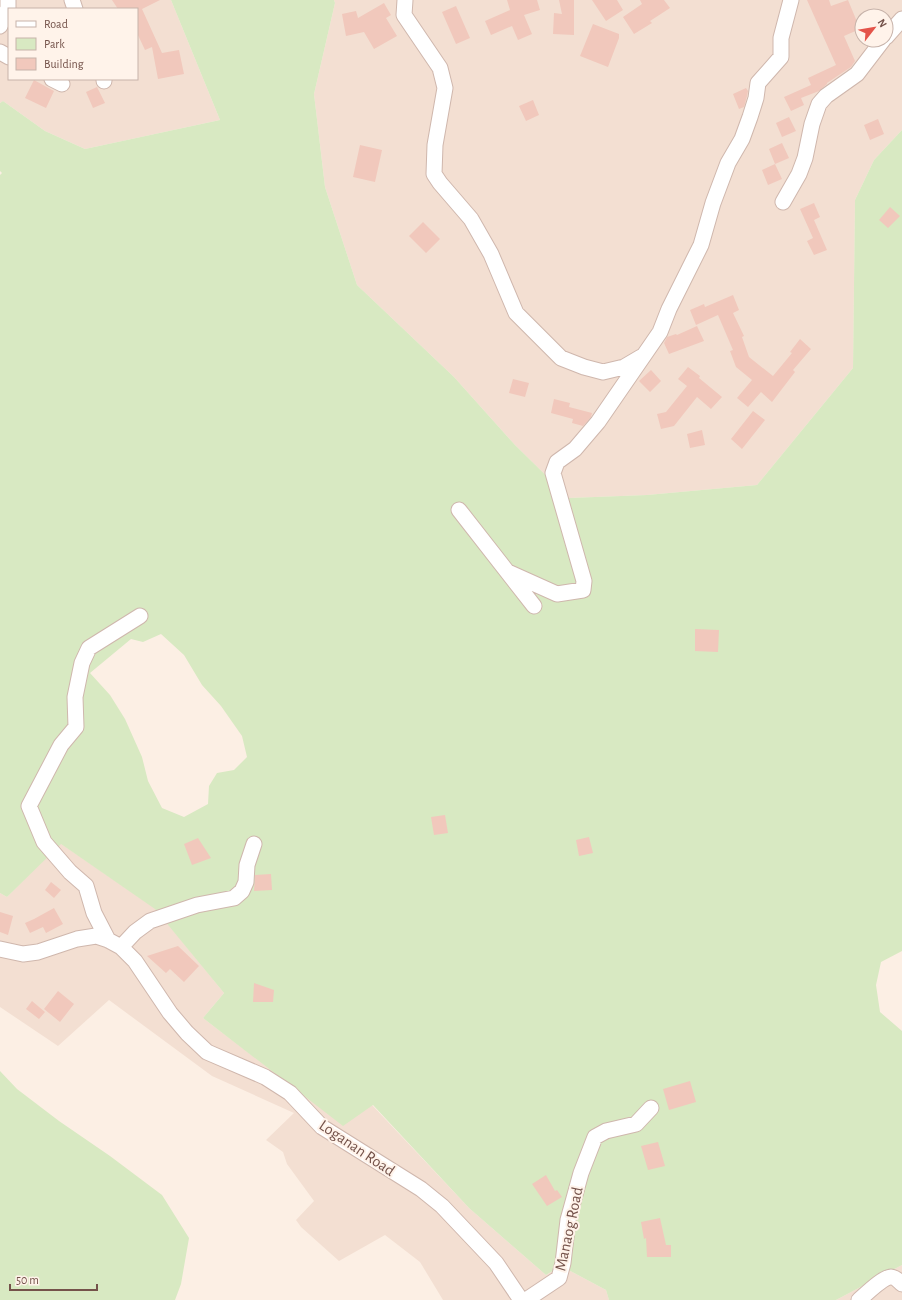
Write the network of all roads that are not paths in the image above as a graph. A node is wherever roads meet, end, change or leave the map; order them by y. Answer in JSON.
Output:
{"nodes":[{"id":1,"x":405,"y":0,"type":"edge"},
{"id":2,"x":791,"y":0,"type":"edge"},
{"id":3,"x":8,"y":8,"type":"edge"},
{"id":4,"x":902,"y":19,"type":"edge"},
{"id":5,"x":0,"y":26,"type":"edge"},
{"id":6,"x":894,"y":28,"type":"edge"},
{"id":7,"x":877,"y":48,"type":"edge"},
{"id":8,"x":783,"y":202,"type":"dead end"},
{"id":9,"x":645,"y":355,"type":"junction"},
{"id":10,"x":459,"y":510,"type":"dead end"},
{"id":11,"x":508,"y":572,"type":"junction"},
{"id":12,"x":534,"y":606,"type":"dead end"},
{"id":13,"x":140,"y":616,"type":"dead end"},
{"id":14,"x":254,"y":844,"type":"dead end"},
{"id":15,"x":115,"y":943,"type":"junction"},
{"id":16,"x":0,"y":949,"type":"edge"},
{"id":17,"x":650,"y":1108,"type":"dead end"},
{"id":18,"x":902,"y":1284,"type":"edge"},
{"id":19,"x":521,"y":1300,"type":"edge"},
{"id":20,"x":526,"y":1300,"type":"edge"},
{"id":21,"x":859,"y":1300,"type":"edge"}],
"edges":[{"from":1,"to":9,"type":"street"},
{"from":2,"to":9,"type":"street"},
{"from":3,"to":5,"type":"street"},
{"from":4,"to":6,"type":"street"},
{"from":7,"to":8,"type":"street"},
{"from":9,"to":11,"type":"street"},
{"from":10,"to":11,"type":"street"},
{"from":11,"to":12,"type":"street"},
{"from":13,"to":15,"type":"street","name":"Loganan Road"},
{"from":14,"to":15,"type":"street"},
{"from":15,"to":16,"type":"street"},
{"from":15,"to":19,"type":"street","name":"Loganan Road"},
{"from":17,"to":20,"type":"street","name":"Manaog Road"},
{"from":18,"to":21,"type":"street"}]}
